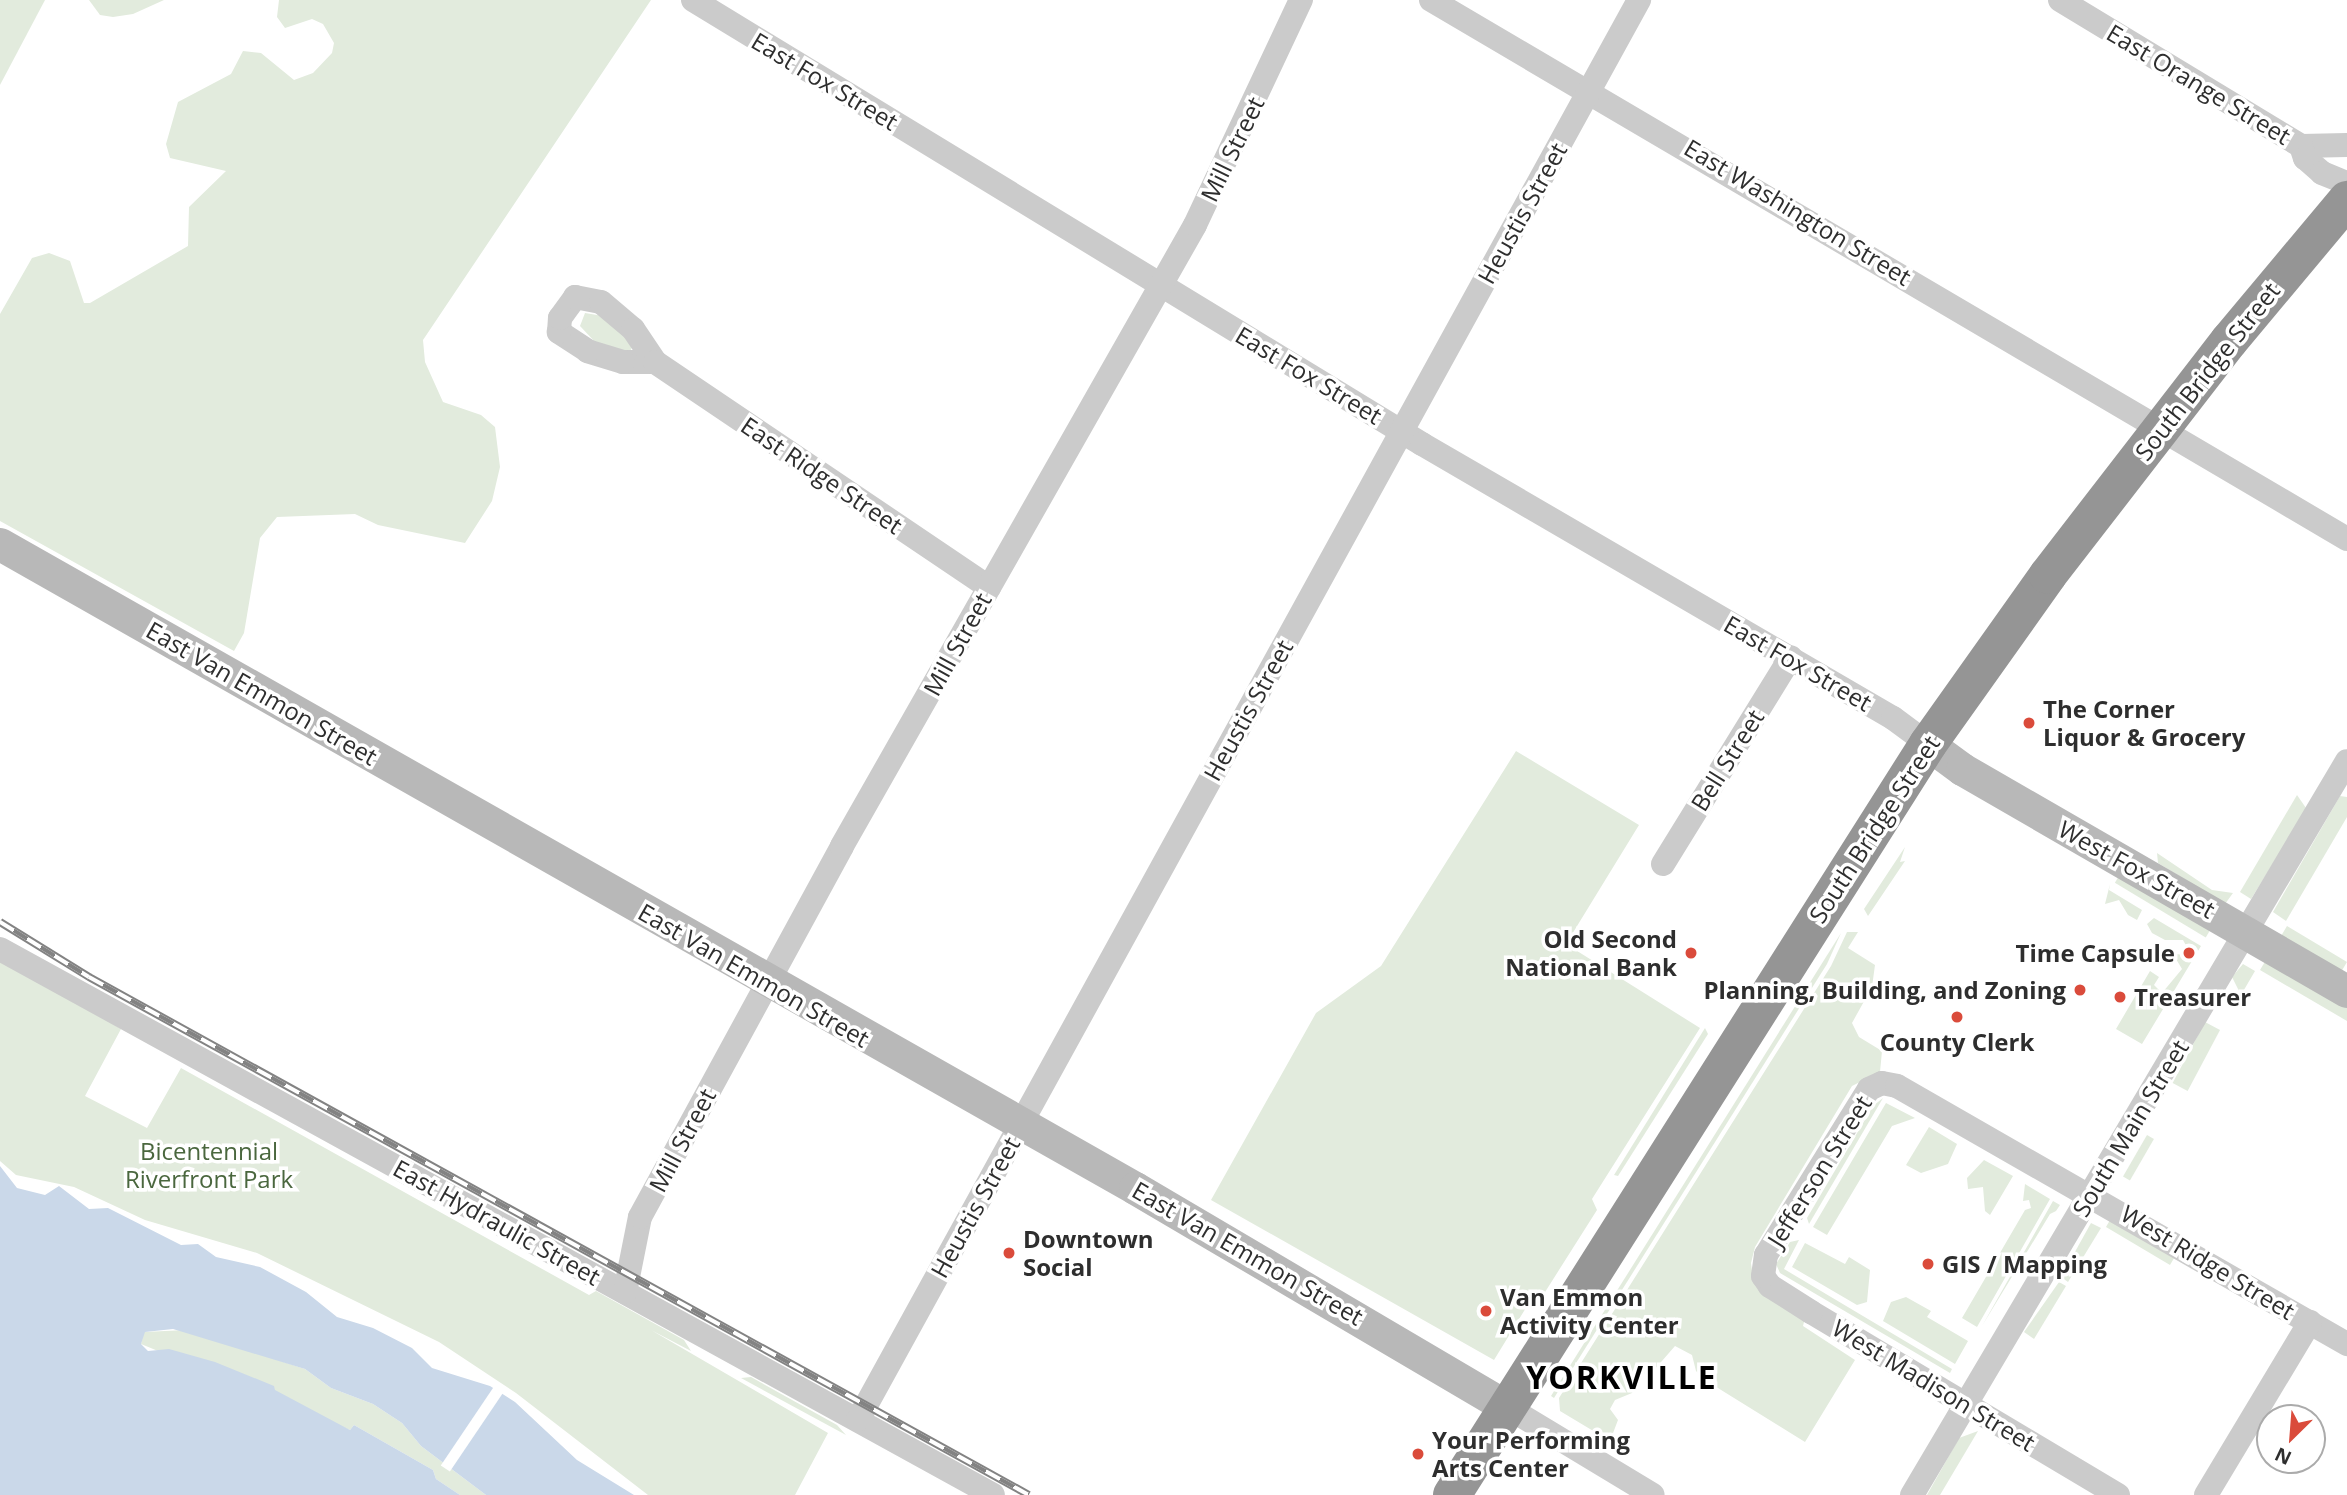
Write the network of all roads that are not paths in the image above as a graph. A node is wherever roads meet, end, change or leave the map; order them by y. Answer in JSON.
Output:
{"nodes":[{"id":1,"x":693,"y":0,"type":"edge"},
{"id":2,"x":1301,"y":0,"type":"edge"},
{"id":3,"x":1431,"y":0,"type":"edge"},
{"id":4,"x":1639,"y":0,"type":"edge"},
{"id":5,"x":2060,"y":0,"type":"edge"},
{"id":6,"x":1590,"y":94,"type":"junction"},
{"id":7,"x":2347,"y":145,"type":"edge"},
{"id":8,"x":2301,"y":146,"type":"junction"},
{"id":9,"x":2347,"y":183,"type":"edge"},
{"id":10,"x":2347,"y":200,"type":"edge"},
{"id":11,"x":1162,"y":282,"type":"junction"},
{"id":12,"x":655,"y":362,"type":"dead end"},
{"id":13,"x":2160,"y":430,"type":"junction"},
{"id":14,"x":1402,"y":432,"type":"junction"},
{"id":15,"x":2347,"y":539,"type":"edge"},
{"id":16,"x":0,"y":544,"type":"edge"},
{"id":17,"x":989,"y":587,"type":"junction"},
{"id":18,"x":1791,"y":657,"type":"junction"},
{"id":19,"x":1928,"y":744,"type":"junction"},
{"id":20,"x":2347,"y":761,"type":"edge"},
{"id":21,"x":1663,"y":864,"type":"dead end"},
{"id":22,"x":2246,"y":932,"type":"junction"},
{"id":23,"x":0,"y":949,"type":"edge"},
{"id":24,"x":767,"y":982,"type":"junction"},
{"id":25,"x":2347,"y":991,"type":"edge"},
{"id":26,"x":1882,"y":1083,"type":"joint"},
{"id":27,"x":1020,"y":1125,"type":"junction"},
{"id":28,"x":2090,"y":1193,"type":"junction"},
{"id":29,"x":1762,"y":1266,"type":"joint"},
{"id":30,"x":625,"y":1292,"type":"junction"},
{"id":31,"x":2310,"y":1322,"type":"junction"},
{"id":32,"x":2347,"y":1345,"type":"edge"},
{"id":33,"x":1965,"y":1403,"type":"junction"},
{"id":34,"x":1507,"y":1406,"type":"junction"},
{"id":35,"x":858,"y":1420,"type":"junction"},
{"id":36,"x":993,"y":1495,"type":"edge"},
{"id":37,"x":1452,"y":1495,"type":"edge"},
{"id":38,"x":1653,"y":1495,"type":"edge"},
{"id":39,"x":1912,"y":1495,"type":"edge"},
{"id":40,"x":2118,"y":1495,"type":"edge"},
{"id":41,"x":2206,"y":1495,"type":"edge"}],
"edges":[{"from":1,"to":11,"type":"street","name":"East Fox Street"},
{"from":2,"to":11,"type":"street","name":"Mill Street"},
{"from":3,"to":6,"type":"street","name":"East Washington Street"},
{"from":4,"to":6,"type":"street","name":"Heustis Street"},
{"from":5,"to":8,"type":"street","name":"East Orange Street"},
{"from":6,"to":13,"type":"street","name":"East Washington Street"},
{"from":6,"to":14,"type":"street","name":"Heustis Street"},
{"from":7,"to":8,"type":"street","name":"East Orange Street"},
{"from":8,"to":9,"type":"street","name":"East Orange Street"},
{"from":10,"to":13,"type":"highway","name":"South Bridge Street"},
{"from":11,"to":14,"type":"street","name":"East Fox Street"},
{"from":11,"to":17,"type":"street","name":"Mill Street"},
{"from":12,"to":17,"type":"street","name":"East Ridge Street"},
{"from":13,"to":15,"type":"street","name":"East Washington Street"},
{"from":13,"to":19,"type":"highway","name":"South Bridge Street"},
{"from":14,"to":18,"type":"street","name":"East Fox Street"},
{"from":14,"to":27,"type":"street","name":"Heustis Street"},
{"from":16,"to":24,"type":"street","name":"East Van Emmon Street"},
{"from":17,"to":24,"type":"street","name":"Mill Street"},
{"from":18,"to":19,"type":"street","name":"East Fox Street"},
{"from":18,"to":21,"type":"street","name":"Bell Street"},
{"from":19,"to":22,"type":"street","name":"West Fox Street"},
{"from":19,"to":34,"type":"highway","name":"South Bridge Street"},
{"from":20,"to":22,"type":"street","name":"South Main Street"},
{"from":22,"to":25,"type":"street","name":"West Fox Street"},
{"from":22,"to":28,"type":"street","name":"South Main Street"},
{"from":23,"to":30,"type":"street","name":"East Hydraulic Street"},
{"from":24,"to":27,"type":"street","name":"East Van Emmon Street"},
{"from":24,"to":30,"type":"street","name":"Mill Street"},
{"from":26,"to":28,"type":"street","name":"West Ridge Street"},
{"from":26,"to":29,"type":"street","name":"Jefferson Street"},
{"from":27,"to":34,"type":"street","name":"East Van Emmon Street"},
{"from":27,"to":35,"type":"street","name":"Heustis Street"},
{"from":28,"to":31,"type":"street","name":"West Ridge Street"},
{"from":28,"to":33,"type":"street","name":"South Main Street"},
{"from":29,"to":33,"type":"street","name":"West Madison Street"},
{"from":30,"to":35,"type":"street","name":"East Hydraulic Street"},
{"from":31,"to":32,"type":"street","name":"West Ridge Street"},
{"from":31,"to":41,"type":"street"},
{"from":33,"to":39,"type":"street","name":"South Main Street"},
{"from":33,"to":40,"type":"street","name":"West Madison Street"},
{"from":34,"to":37,"type":"highway","name":"South Bridge Street"},
{"from":34,"to":38,"type":"street"},
{"from":35,"to":36,"type":"street","name":"East Hydraulic Street"}]}
